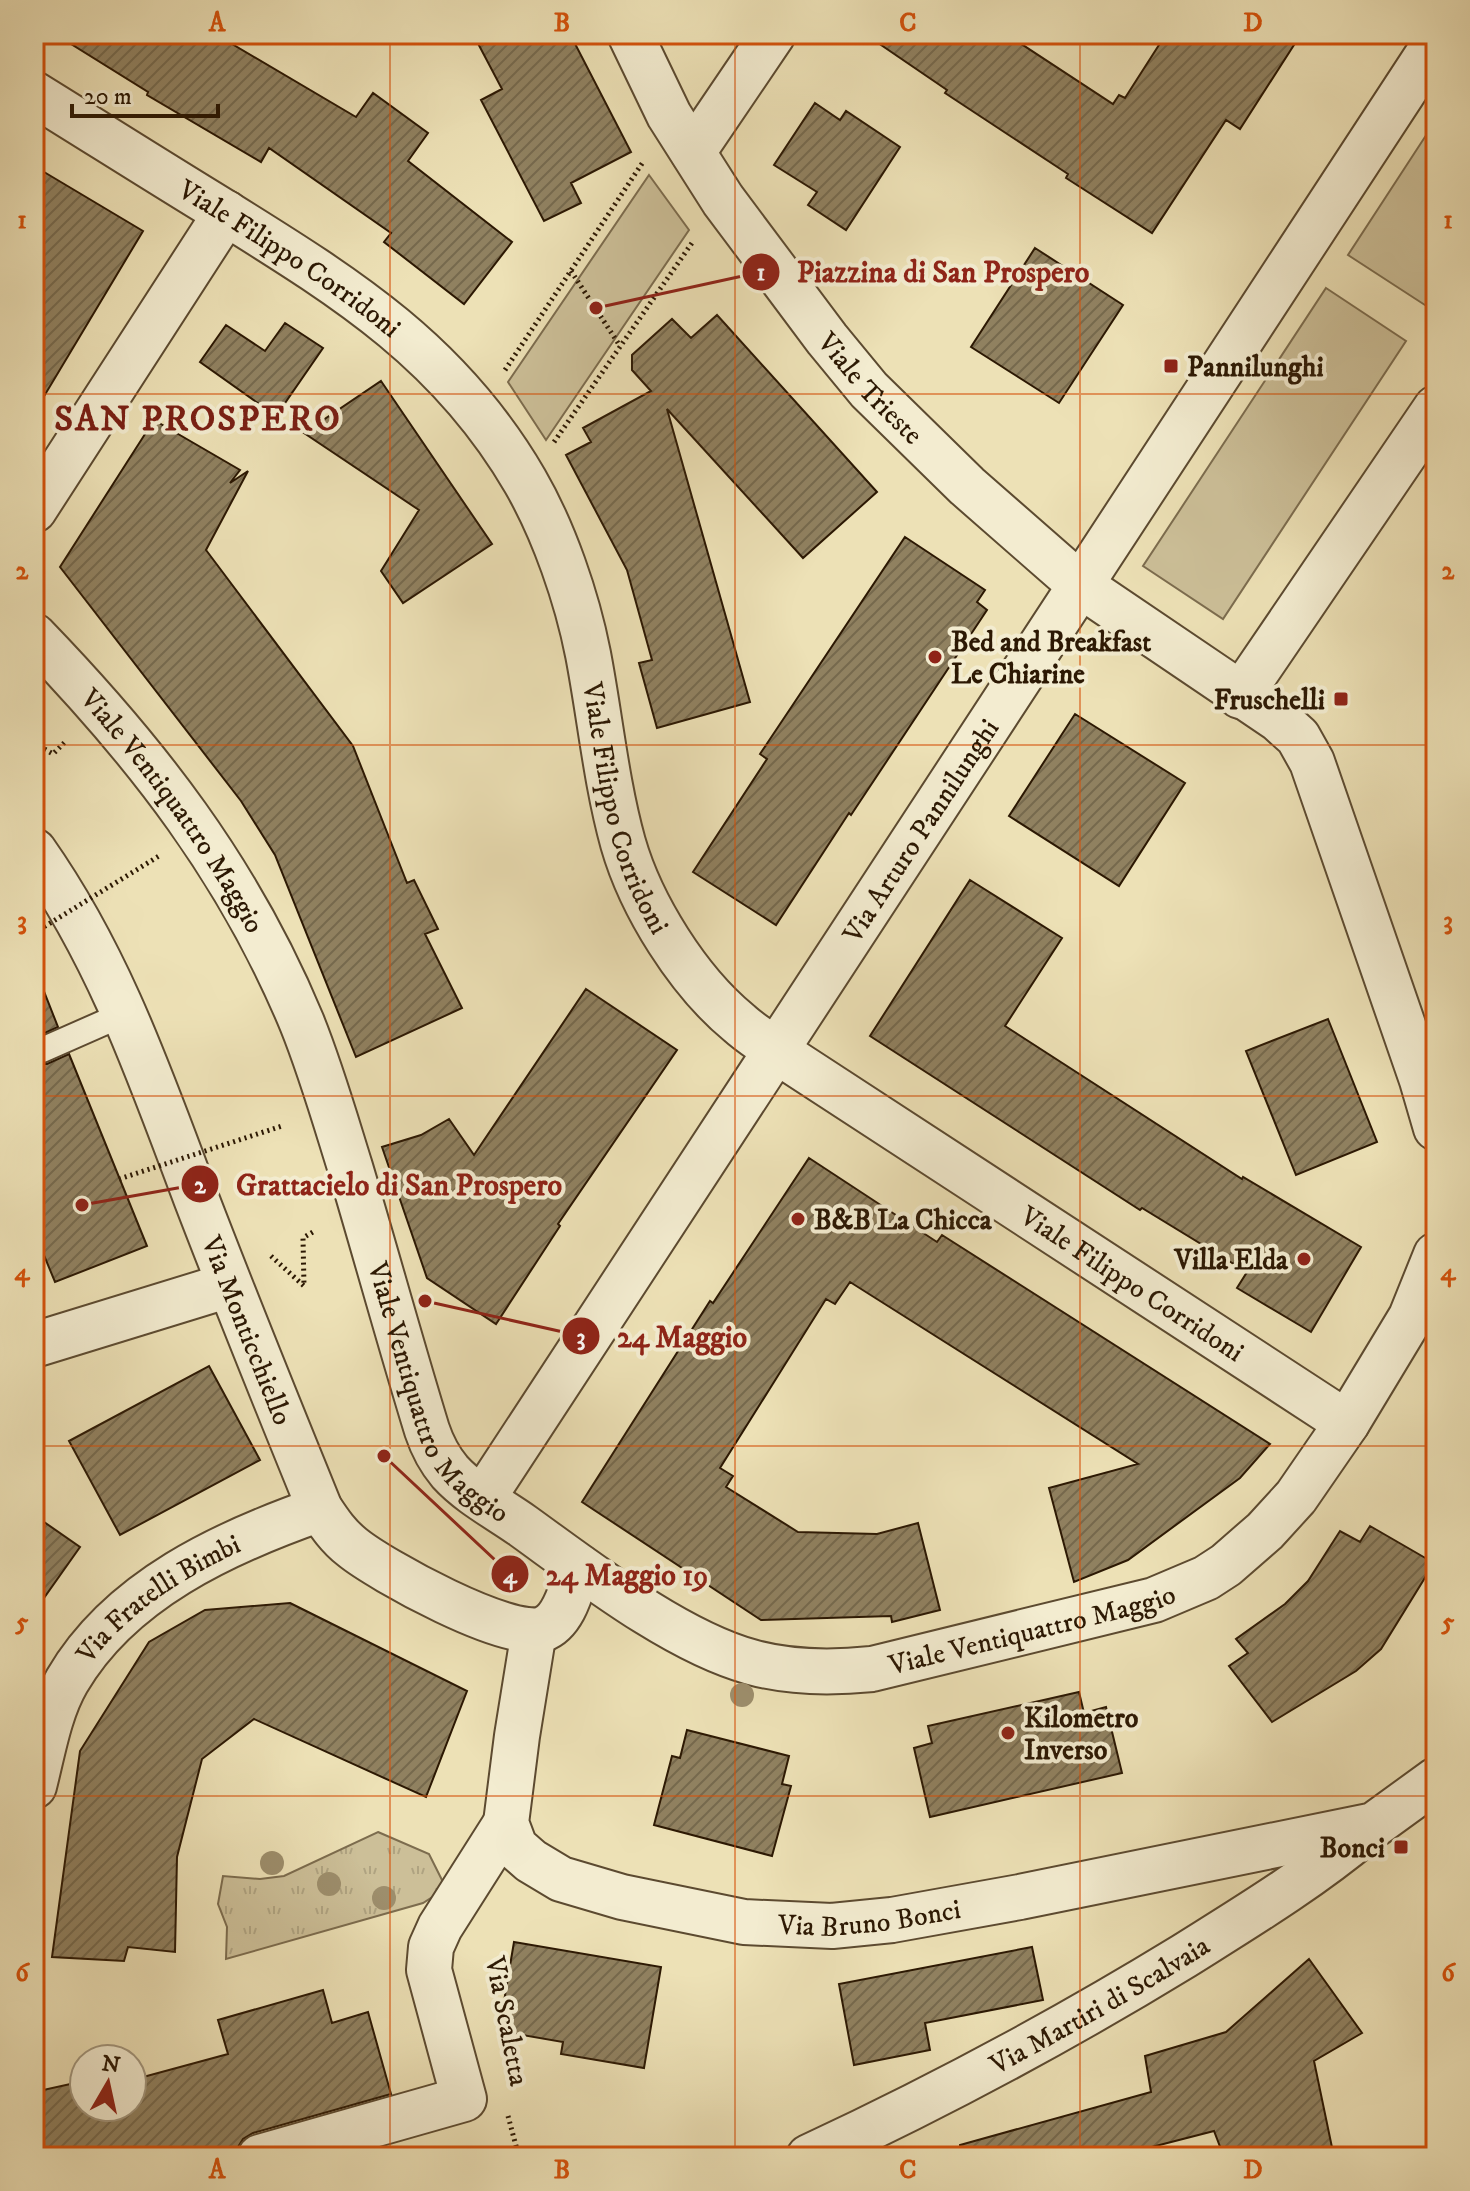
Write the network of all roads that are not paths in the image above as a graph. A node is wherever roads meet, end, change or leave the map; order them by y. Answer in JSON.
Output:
{"nodes":[{"id":1,"x":630,"y":34,"type":"edge"},
{"id":2,"x":773,"y":34,"type":"edge"},
{"id":3,"x":1436,"y":42,"type":"edge"},
{"id":4,"x":34,"y":94,"type":"edge"},
{"id":5,"x":693,"y":152,"type":"junction"},
{"id":6,"x":226,"y":213,"type":"junction"},
{"id":7,"x":1436,"y":408,"type":"edge"},
{"id":8,"x":34,"y":510,"type":"edge"},
{"id":9,"x":1080,"y":585,"type":"junction"},
{"id":10,"x":34,"y":636,"type":"edge"},
{"id":11,"x":1240,"y":696,"type":"junction"},
{"id":12,"x":34,"y":851,"type":"edge"},
{"id":13,"x":126,"y":1013,"type":"junction"},
{"id":14,"x":42,"y":1050,"type":"dead end"},
{"id":15,"x":775,"y":1050,"type":"junction"},
{"id":16,"x":1436,"y":1128,"type":"edge"},
{"id":17,"x":1436,"y":1255,"type":"edge"},
{"id":18,"x":234,"y":1298,"type":"junction"},
{"id":19,"x":34,"y":1345,"type":"edge"},
{"id":20,"x":1347,"y":1423,"type":"junction"},
{"id":21,"x":483,"y":1498,"type":"junction"},
{"id":22,"x":320,"y":1509,"type":"junction"},
{"id":23,"x":579,"y":1567,"type":"junction"},
{"id":24,"x":534,"y":1631,"type":"junction"},
{"id":25,"x":1436,"y":1780,"type":"edge"},
{"id":26,"x":34,"y":1786,"type":"edge"},
{"id":27,"x":506,"y":1823,"type":"junction"},
{"id":28,"x":1374,"y":1825,"type":"junction"},
{"id":29,"x":260,"y":2157,"type":"edge"},
{"id":30,"x":809,"y":2157,"type":"edge"}],
"edges":[{"from":1,"to":5,"type":"street","name":"Viale Trieste"},
{"from":2,"to":5,"type":"street"},
{"from":3,"to":9,"type":"street","name":"Via Arturo Pannilunghi"},
{"from":4,"to":6,"type":"street","name":"Viale Filippo Corridoni"},
{"from":5,"to":9,"type":"street","name":"Viale Trieste"},
{"from":6,"to":8,"type":"street"},
{"from":6,"to":15,"type":"street","name":"Viale Filippo Corridoni"},
{"from":7,"to":11,"type":"street"},
{"from":9,"to":11,"type":"street","name":"Viale Trieste"},
{"from":9,"to":15,"type":"street","name":"Via Arturo Pannilunghi"},
{"from":10,"to":21,"type":"street","name":"Viale Ventiquattro Maggio"},
{"from":11,"to":16,"type":"street"},
{"from":12,"to":13,"type":"street","name":"Via Monticchiello"},
{"from":13,"to":14,"type":"lane"},
{"from":13,"to":18,"type":"street","name":"Via Monticchiello"},
{"from":15,"to":20,"type":"street","name":"Viale Filippo Corridoni"},
{"from":15,"to":21,"type":"street","name":"Via Arturo Pannilunghi"},
{"from":17,"to":20,"type":"street","name":"Viale Ventiquattro Maggio"},
{"from":18,"to":19,"type":"street"},
{"from":18,"to":22,"type":"street","name":"Via Monticchiello"},
{"from":20,"to":23,"type":"street","name":"Viale Ventiquattro Maggio"},
{"from":21,"to":23,"type":"street","name":"Viale Ventiquattro Maggio"},
{"from":22,"to":24,"type":"street","name":"Via Monticchiello"},
{"from":22,"to":26,"type":"street","name":"Via Fratelli Bimbi"},
{"from":23,"to":24,"type":"street"},
{"from":24,"to":27,"type":"street"},
{"from":25,"to":28,"type":"street","name":"Via Bruno Bonci"},
{"from":27,"to":28,"type":"street","name":"Via Bruno Bonci"},
{"from":27,"to":29,"type":"street"},
{"from":28,"to":30,"type":"street","name":"Via Martiri di Scalvaia"}]}
